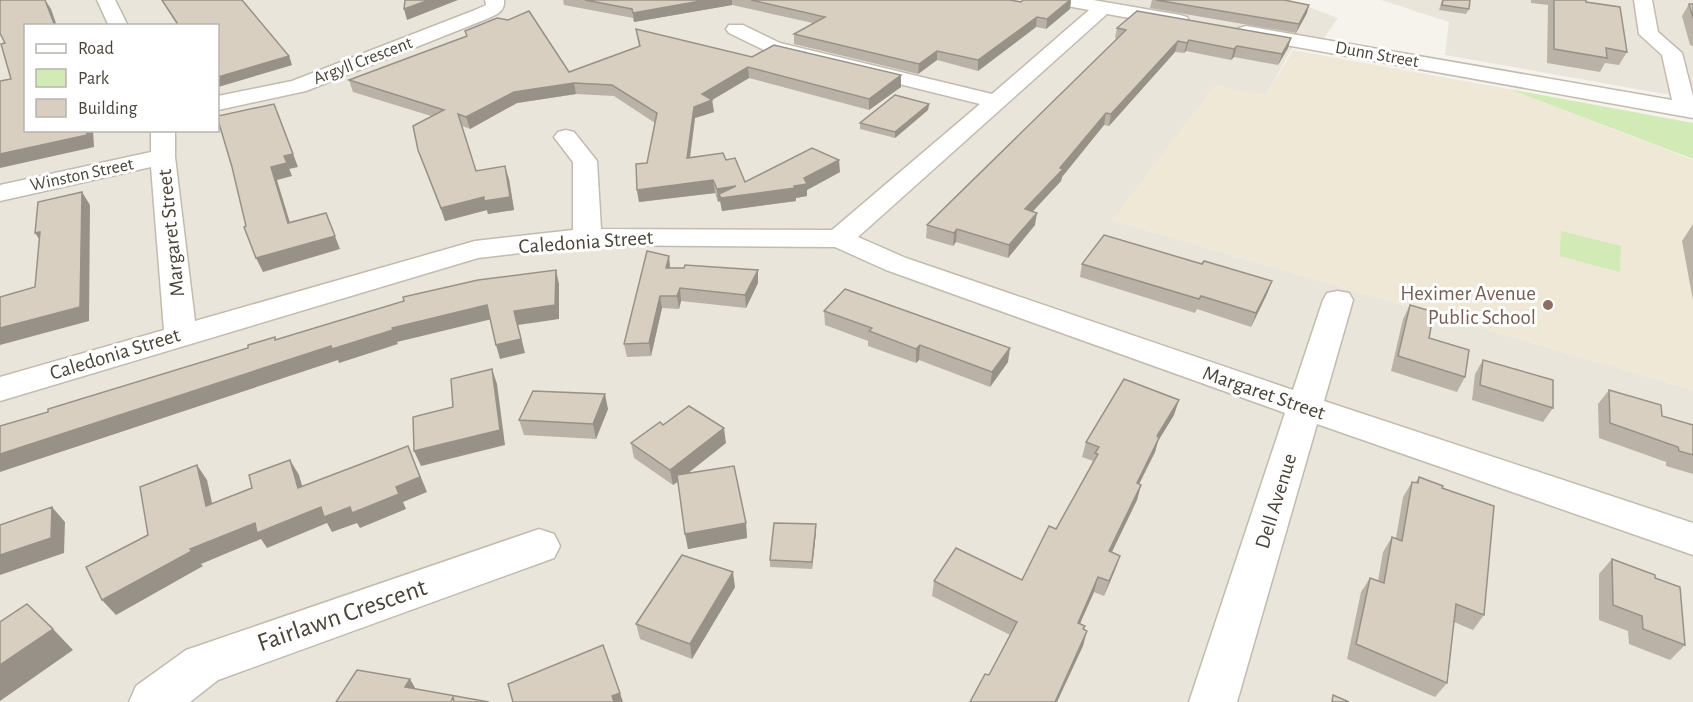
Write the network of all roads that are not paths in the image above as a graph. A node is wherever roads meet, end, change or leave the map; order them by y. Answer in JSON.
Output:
{"nodes":[{"id":1,"x":106,"y":0,"type":"edge"},
{"id":2,"x":494,"y":0,"type":"edge"},
{"id":3,"x":1062,"y":0,"type":"edge"},
{"id":4,"x":1643,"y":0,"type":"edge"},
{"id":5,"x":1104,"y":7,"type":"junction"},
{"id":6,"x":118,"y":24,"type":"edge"},
{"id":7,"x":1197,"y":24,"type":"edge"},
{"id":8,"x":736,"y":29,"type":"dead end"},
{"id":9,"x":1232,"y":30,"type":"edge"},
{"id":10,"x":995,"y":101,"type":"junction"},
{"id":11,"x":219,"y":103,"type":"edge"},
{"id":12,"x":1689,"y":110,"type":"edge"},
{"id":13,"x":566,"y":137,"type":"dead end"},
{"id":14,"x":163,"y":144,"type":"edge"},
{"id":15,"x":0,"y":193,"type":"edge"},
{"id":16,"x":587,"y":237,"type":"junction"},
{"id":17,"x":839,"y":239,"type":"junction"},
{"id":18,"x":1338,"y":300,"type":"dead end"},
{"id":19,"x":181,"y":335,"type":"junction"},
{"id":20,"x":0,"y":389,"type":"edge"},
{"id":21,"x":1305,"y":407,"type":"junction"},
{"id":22,"x":1693,"y":539,"type":"edge"},
{"id":23,"x":539,"y":546,"type":"dead end"},
{"id":24,"x":153,"y":702,"type":"edge"},
{"id":25,"x":1213,"y":702,"type":"edge"}],
"edges":[{"from":1,"to":6,"type":"street"},
{"from":2,"to":11,"type":"street","name":"Argyll Crescent"},
{"from":3,"to":5,"type":"street"},
{"from":4,"to":12,"type":"street"},
{"from":5,"to":7,"type":"street"},
{"from":5,"to":10,"type":"street"},
{"from":8,"to":10,"type":"street"},
{"from":9,"to":12,"type":"street","name":"Dunn Street"},
{"from":10,"to":17,"type":"street"},
{"from":13,"to":16,"type":"street"},
{"from":14,"to":15,"type":"street","name":"Winston Street"},
{"from":14,"to":19,"type":"street","name":"Margaret Street"},
{"from":16,"to":17,"type":"street","name":"Caledonia Street"},
{"from":16,"to":19,"type":"street","name":"Caledonia Street"},
{"from":17,"to":21,"type":"street","name":"Margaret Street"},
{"from":18,"to":21,"type":"street","name":"Dell Avenue"},
{"from":19,"to":20,"type":"street","name":"Caledonia Street"},
{"from":21,"to":22,"type":"street","name":"Margaret Street"},
{"from":21,"to":25,"type":"street","name":"Dell Avenue"},
{"from":23,"to":24,"type":"street","name":"Fairlawn Crescent"}]}
